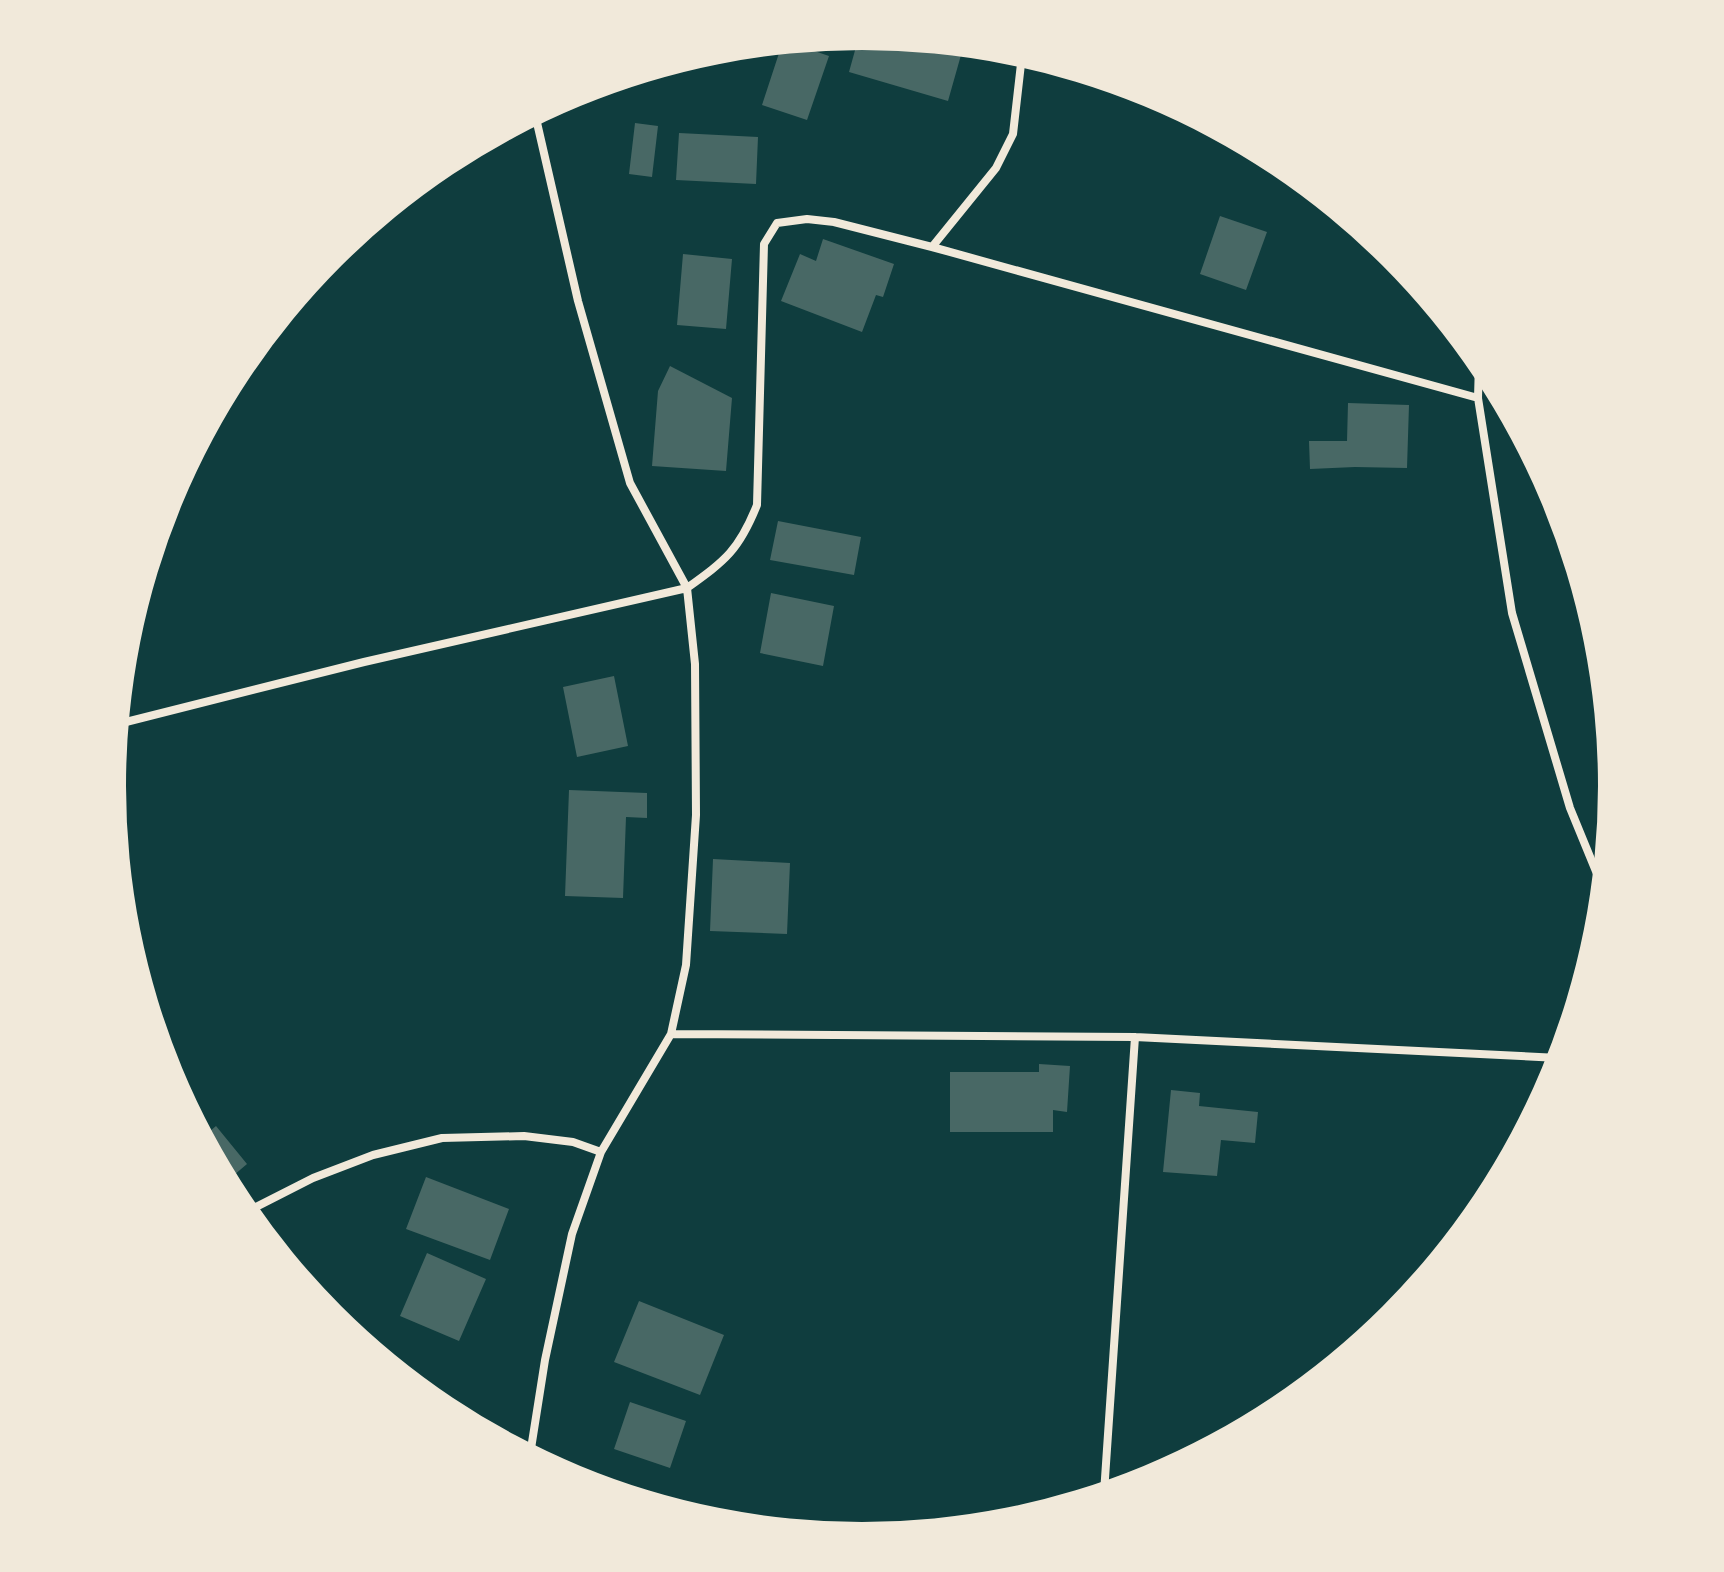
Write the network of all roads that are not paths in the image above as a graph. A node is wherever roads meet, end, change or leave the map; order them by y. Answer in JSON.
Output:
{"nodes":[{"id":1,"x":1021,"y":67,"type":"edge"},
{"id":2,"x":538,"y":125,"type":"edge"},
{"id":3,"x":932,"y":247,"type":"junction"},
{"id":4,"x":1478,"y":384,"type":"edge"},
{"id":5,"x":1478,"y":398,"type":"junction"},
{"id":6,"x":687,"y":588,"type":"junction"},
{"id":7,"x":129,"y":721,"type":"edge"},
{"id":8,"x":1593,"y":865,"type":"edge"},
{"id":9,"x":671,"y":1034,"type":"junction"},
{"id":10,"x":1135,"y":1037,"type":"junction"},
{"id":11,"x":1546,"y":1057,"type":"edge"},
{"id":12,"x":601,"y":1152,"type":"junction"},
{"id":13,"x":258,"y":1206,"type":"edge"},
{"id":14,"x":532,"y":1444,"type":"edge"},
{"id":15,"x":1105,"y":1481,"type":"edge"}],
"edges":[{"from":1,"to":3,"type":"street"},
{"from":2,"to":6,"type":"street"},
{"from":3,"to":5,"type":"street"},
{"from":3,"to":6,"type":"street"},
{"from":4,"to":5,"type":"street"},
{"from":5,"to":8,"type":"street"},
{"from":6,"to":7,"type":"street"},
{"from":6,"to":9,"type":"street"},
{"from":9,"to":10,"type":"street"},
{"from":9,"to":12,"type":"street"},
{"from":10,"to":11,"type":"street"},
{"from":10,"to":15,"type":"street"},
{"from":12,"to":13,"type":"street"},
{"from":12,"to":14,"type":"street"}]}
